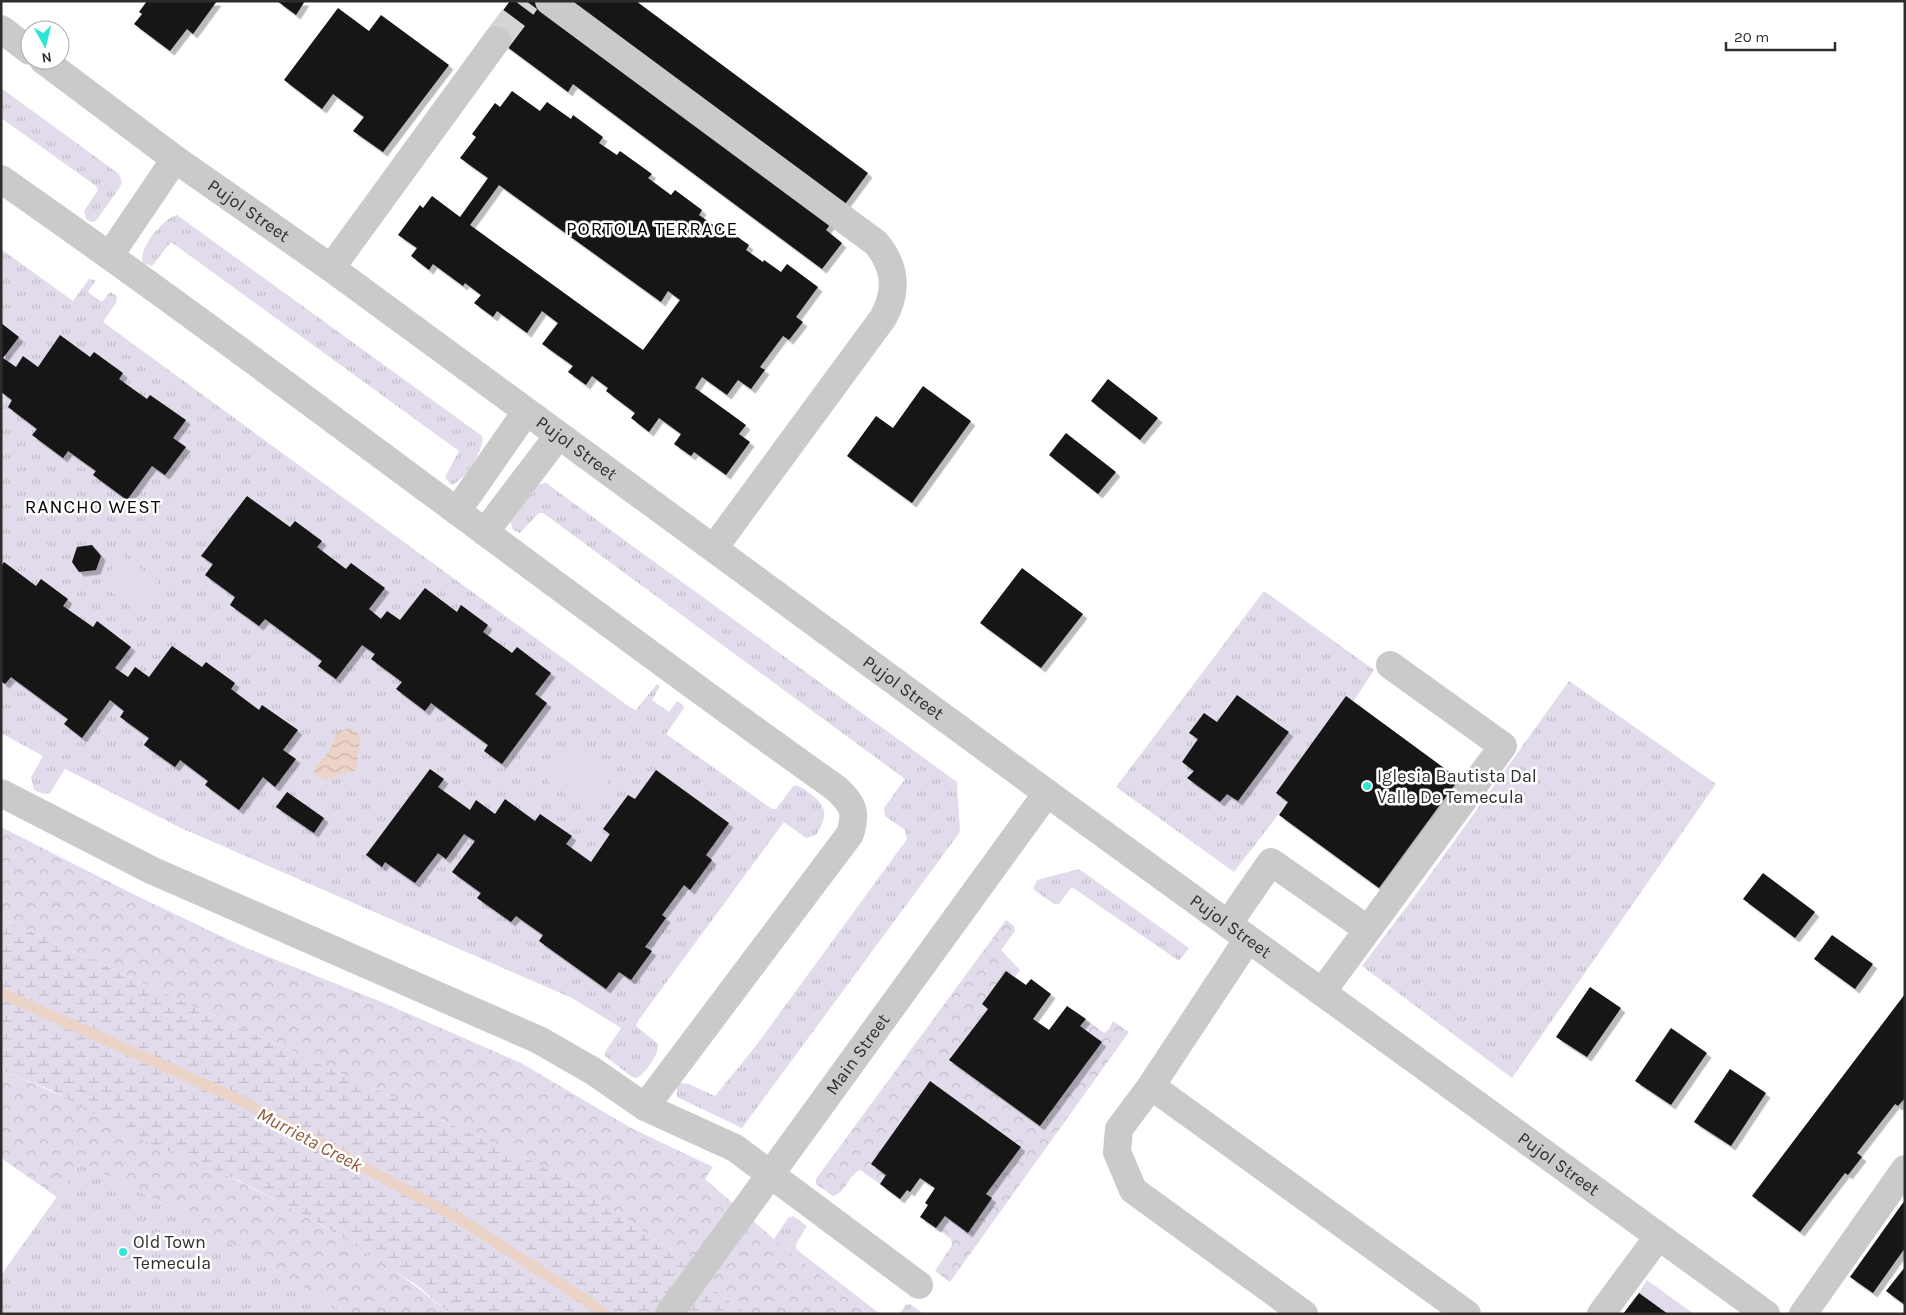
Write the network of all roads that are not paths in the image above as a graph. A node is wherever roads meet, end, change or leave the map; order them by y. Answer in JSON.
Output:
{"nodes":[{"id":1,"x":549,"y":1,"type":"edge"},
{"id":2,"x":1,"y":29,"type":"edge"},
{"id":3,"x":497,"y":40,"type":"tunnel mouth"},
{"id":4,"x":20,"y":43,"type":"edge"},
{"id":5,"x":56,"y":70,"type":"edge"},
{"id":6,"x":175,"y":159,"type":"junction"},
{"id":7,"x":1,"y":179,"type":"edge"},
{"id":8,"x":110,"y":255,"type":"junction"},
{"id":9,"x":331,"y":268,"type":"junction"},
{"id":10,"x":526,"y":412,"type":"junction"},
{"id":11,"x":558,"y":436,"type":"junction"},
{"id":12,"x":457,"y":511,"type":"junction"},
{"id":13,"x":485,"y":532,"type":"junction"},
{"id":14,"x":714,"y":548,"type":"junction"},
{"id":15,"x":1390,"y":665,"type":"dead end"},
{"id":16,"x":1,"y":793,"type":"edge"},
{"id":17,"x":1047,"y":793,"type":"junction"},
{"id":18,"x":1367,"y":929,"type":"junction"},
{"id":19,"x":1238,"y":931,"type":"junction"},
{"id":20,"x":1322,"y":992,"type":"junction"},
{"id":21,"x":1151,"y":1086,"type":"junction"},
{"id":22,"x":644,"y":1107,"type":"junction"},
{"id":23,"x":1905,"y":1168,"type":"edge"},
{"id":24,"x":769,"y":1176,"type":"junction"},
{"id":25,"x":1658,"y":1237,"type":"junction"},
{"id":26,"x":919,"y":1285,"type":"dead end"},
{"id":27,"x":668,"y":1314,"type":"edge"},
{"id":28,"x":1304,"y":1314,"type":"edge"},
{"id":29,"x":1467,"y":1314,"type":"edge"},
{"id":30,"x":1601,"y":1314,"type":"edge"},
{"id":31,"x":1766,"y":1314,"type":"edge"},
{"id":32,"x":1803,"y":1314,"type":"edge"}],
"edges":[{"from":1,"to":14,"type":"street"},
{"from":2,"to":4,"type":"street"},
{"from":3,"to":9,"type":"street"},
{"from":5,"to":6,"type":"street","name":"Pujol Street"},
{"from":6,"to":8,"type":"street"},
{"from":6,"to":9,"type":"street","name":"Pujol Street"},
{"from":7,"to":8,"type":"street"},
{"from":8,"to":12,"type":"street"},
{"from":9,"to":10,"type":"street","name":"Pujol Street"},
{"from":10,"to":11,"type":"street","name":"Pujol Street"},
{"from":10,"to":12,"type":"street"},
{"from":11,"to":13,"type":"street"},
{"from":11,"to":14,"type":"street","name":"Pujol Street"},
{"from":12,"to":13,"type":"street"},
{"from":13,"to":22,"type":"street"},
{"from":14,"to":17,"type":"street","name":"Pujol Street"},
{"from":15,"to":18,"type":"street"},
{"from":16,"to":22,"type":"street"},
{"from":17,"to":19,"type":"street","name":"Pujol Street"},
{"from":17,"to":24,"type":"street","name":"Main Street"},
{"from":18,"to":19,"type":"street"},
{"from":18,"to":20,"type":"street"},
{"from":19,"to":20,"type":"street","name":"Pujol Street"},
{"from":19,"to":21,"type":"street"},
{"from":20,"to":25,"type":"street","name":"Pujol Street"},
{"from":21,"to":28,"type":"street"},
{"from":21,"to":29,"type":"street"},
{"from":22,"to":24,"type":"street"},
{"from":23,"to":32,"type":"street"},
{"from":24,"to":26,"type":"street"},
{"from":24,"to":27,"type":"street","name":"Main Street"},
{"from":25,"to":30,"type":"street"},
{"from":25,"to":31,"type":"street","name":"Pujol Street"}]}
